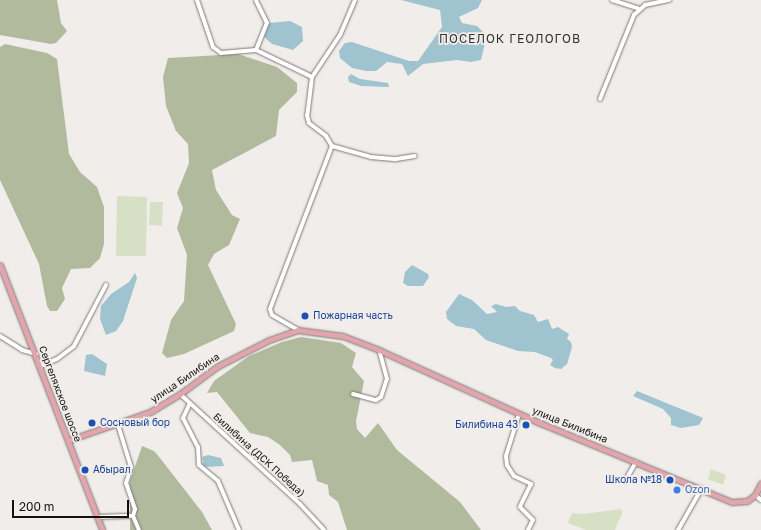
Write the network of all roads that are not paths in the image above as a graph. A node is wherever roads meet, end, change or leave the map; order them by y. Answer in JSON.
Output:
{"nodes":[{"id":1,"x":197,"y":0,"type":"edge"},
{"id":2,"x":256,"y":0,"type":"edge"},
{"id":3,"x":354,"y":0,"type":"edge"},
{"id":4,"x":612,"y":0,"type":"edge"},
{"id":5,"x":668,"y":0,"type":"edge"},
{"id":6,"x":639,"y":9,"type":"junction"},
{"id":7,"x":256,"y":50,"type":"junction"},
{"id":8,"x":312,"y":77,"type":"junction"},
{"id":9,"x":600,"y":99,"type":"dead end"},
{"id":10,"x":332,"y":146,"type":"junction"},
{"id":11,"x":415,"y":156,"type":"dead end"},
{"id":12,"x":0,"y":264,"type":"edge"},
{"id":13,"x":106,"y":285,"type":"dead end"},
{"id":14,"x":298,"y":330,"type":"junction"},
{"id":15,"x":0,"y":336,"type":"edge"},
{"id":16,"x":379,"y":350,"type":"junction"},
{"id":17,"x":36,"y":354,"type":"junction"},
{"id":18,"x":41,"y":366,"type":"junction"},
{"id":19,"x":180,"y":394,"type":"junction"},
{"id":20,"x":353,"y":394,"type":"dead end"},
{"id":21,"x":190,"y":403,"type":"junction"},
{"id":22,"x":519,"y":414,"type":"junction"},
{"id":23,"x":118,"y":425,"type":"junction"},
{"id":24,"x":69,"y":440,"type":"junction"},
{"id":25,"x":636,"y":462,"type":"junction"},
{"id":26,"x":625,"y":481,"type":"dead end"},
{"id":27,"x":761,"y":483,"type":"edge"},
{"id":28,"x":702,"y":488,"type":"junction"},
{"id":29,"x":755,"y":495,"type":"junction"},
{"id":30,"x":761,"y":500,"type":"edge"},
{"id":31,"x":97,"y":516,"type":"junction"},
{"id":32,"x":133,"y":516,"type":"junction"},
{"id":33,"x":102,"y":530,"type":"edge"},
{"id":34,"x":140,"y":530,"type":"edge"},
{"id":35,"x":239,"y":530,"type":"edge"},
{"id":36,"x":324,"y":530,"type":"edge"},
{"id":37,"x":528,"y":530,"type":"edge"},
{"id":38,"x":678,"y":530,"type":"edge"}],
"edges":[{"from":1,"to":7,"type":"street"},
{"from":2,"to":7,"type":"street"},
{"from":3,"to":8,"type":"street"},
{"from":4,"to":6,"type":"street"},
{"from":5,"to":6,"type":"street"},
{"from":6,"to":9,"type":"street"},
{"from":7,"to":8,"type":"street"},
{"from":8,"to":10,"type":"street"},
{"from":10,"to":11,"type":"street"},
{"from":10,"to":14,"type":"street"},
{"from":12,"to":17,"type":"main road","name":"Сергеляхское шоссе"},
{"from":13,"to":18,"type":"street"},
{"from":14,"to":16,"type":"main road","name":"улица Билибина"},
{"from":14,"to":19,"type":"main road","name":"улица Билибина"},
{"from":15,"to":17,"type":"street"},
{"from":16,"to":20,"type":"street"},
{"from":16,"to":22,"type":"main road","name":"улица Билибина"},
{"from":17,"to":18,"type":"main road","name":"Сергеляхское шоссе"},
{"from":18,"to":24,"type":"main road","name":"Сергеляхское шоссе"},
{"from":19,"to":21,"type":"street","name":"Билибина (ДСК Победа)"},
{"from":19,"to":23,"type":"main road","name":"улица Билибина"},
{"from":21,"to":35,"type":"street"},
{"from":21,"to":36,"type":"street","name":"Билибина (ДСК Победа)"},
{"from":22,"to":25,"type":"main road","name":"улица Билибина"},
{"from":22,"to":37,"type":"street"},
{"from":23,"to":24,"type":"main road","name":"улица Билибина"},
{"from":23,"to":32,"type":"street"},
{"from":24,"to":31,"type":"main road","name":"Сергеляхское шоссе"},
{"from":25,"to":26,"type":"street"},
{"from":25,"to":28,"type":"main road","name":"улица Билибина"},
{"from":27,"to":29,"type":"main road"},
{"from":28,"to":29,"type":"main road","name":"улица Билибина"},
{"from":28,"to":38,"type":"street"},
{"from":29,"to":30,"type":"street"},
{"from":31,"to":32,"type":"street"},
{"from":31,"to":33,"type":"main road","name":"Сергеляхское шоссе"},
{"from":32,"to":34,"type":"street"}]}
